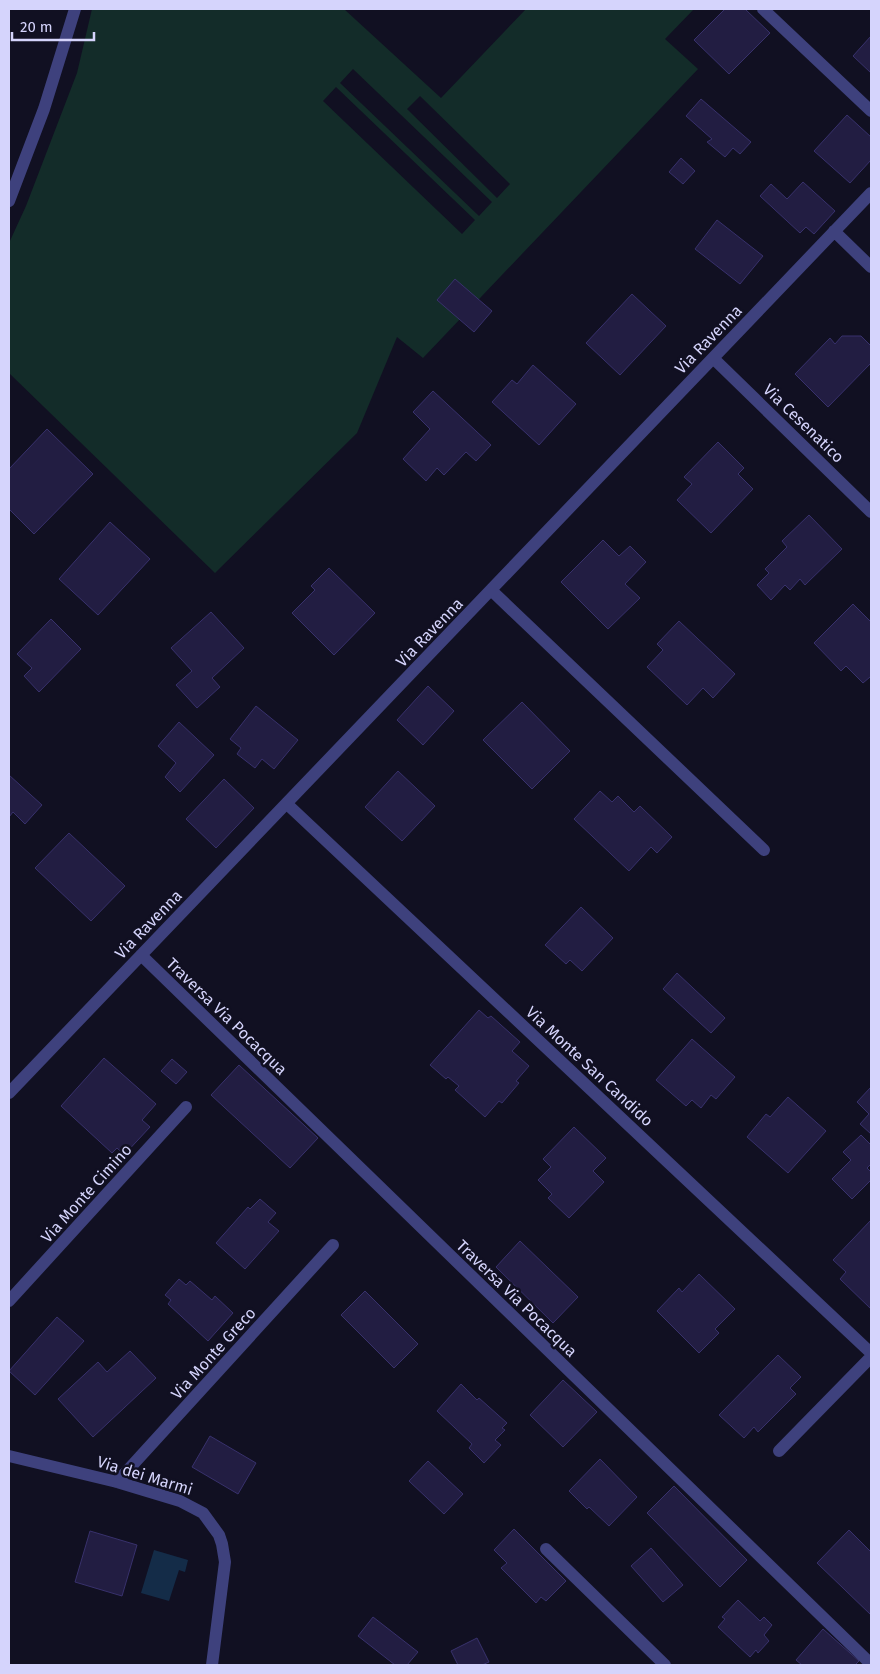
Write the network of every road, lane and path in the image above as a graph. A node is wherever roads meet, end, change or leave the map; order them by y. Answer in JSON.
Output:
{"nodes":[{"id":1,"x":75,"y":9,"type":"edge"},
{"id":2,"x":762,"y":9,"type":"edge"},
{"id":3,"x":871,"y":111,"type":"edge"},
{"id":4,"x":871,"y":192,"type":"edge"},
{"id":5,"x":9,"y":202,"type":"edge"},
{"id":6,"x":834,"y":231,"type":"junction"},
{"id":7,"x":871,"y":267,"type":"edge"},
{"id":8,"x":713,"y":358,"type":"junction"},
{"id":9,"x":871,"y":512,"type":"edge"},
{"id":10,"x":491,"y":590,"type":"junction"},
{"id":11,"x":287,"y":804,"type":"junction"},
{"id":12,"x":764,"y":850,"type":"dead end"},
{"id":13,"x":141,"y":955,"type":"junction"},
{"id":14,"x":9,"y":1093,"type":"edge"},
{"id":15,"x":186,"y":1107,"type":"dead end"},
{"id":16,"x":333,"y":1245,"type":"dead end"},
{"id":17,"x":9,"y":1301,"type":"edge"},
{"id":18,"x":871,"y":1353,"type":"edge"},
{"id":19,"x":871,"y":1357,"type":"edge"},
{"id":20,"x":779,"y":1451,"type":"dead end"},
{"id":21,"x":9,"y":1456,"type":"edge"},
{"id":22,"x":117,"y":1482,"type":"junction"},
{"id":23,"x":546,"y":1549,"type":"dead end"},
{"id":24,"x":871,"y":1664,"type":"edge"},
{"id":25,"x":212,"y":1665,"type":"edge"},
{"id":26,"x":665,"y":1665,"type":"edge"}],
"edges":[{"from":1,"to":5,"type":"street"},
{"from":2,"to":3,"type":"street"},
{"from":4,"to":6,"type":"street","name":"Via Ravenna"},
{"from":6,"to":7,"type":"street"},
{"from":6,"to":8,"type":"street","name":"Via Ravenna"},
{"from":8,"to":9,"type":"street","name":"Via Cesenatico"},
{"from":8,"to":10,"type":"street","name":"Via Ravenna"},
{"from":10,"to":11,"type":"street","name":"Via Ravenna"},
{"from":10,"to":12,"type":"street"},
{"from":11,"to":13,"type":"street","name":"Via Ravenna"},
{"from":11,"to":18,"type":"street","name":"Via Monte San Candido"},
{"from":13,"to":14,"type":"street","name":"Via Ravenna"},
{"from":13,"to":24,"type":"street","name":"Traversa Via Pocacqua"},
{"from":15,"to":17,"type":"street","name":"Via Monte Cimino"},
{"from":16,"to":22,"type":"street","name":"Via Monte Greco"},
{"from":19,"to":20,"type":"street"},
{"from":21,"to":22,"type":"street","name":"Via dei Marmi"},
{"from":22,"to":25,"type":"street","name":"Via dei Marmi"},
{"from":23,"to":26,"type":"street"}]}
